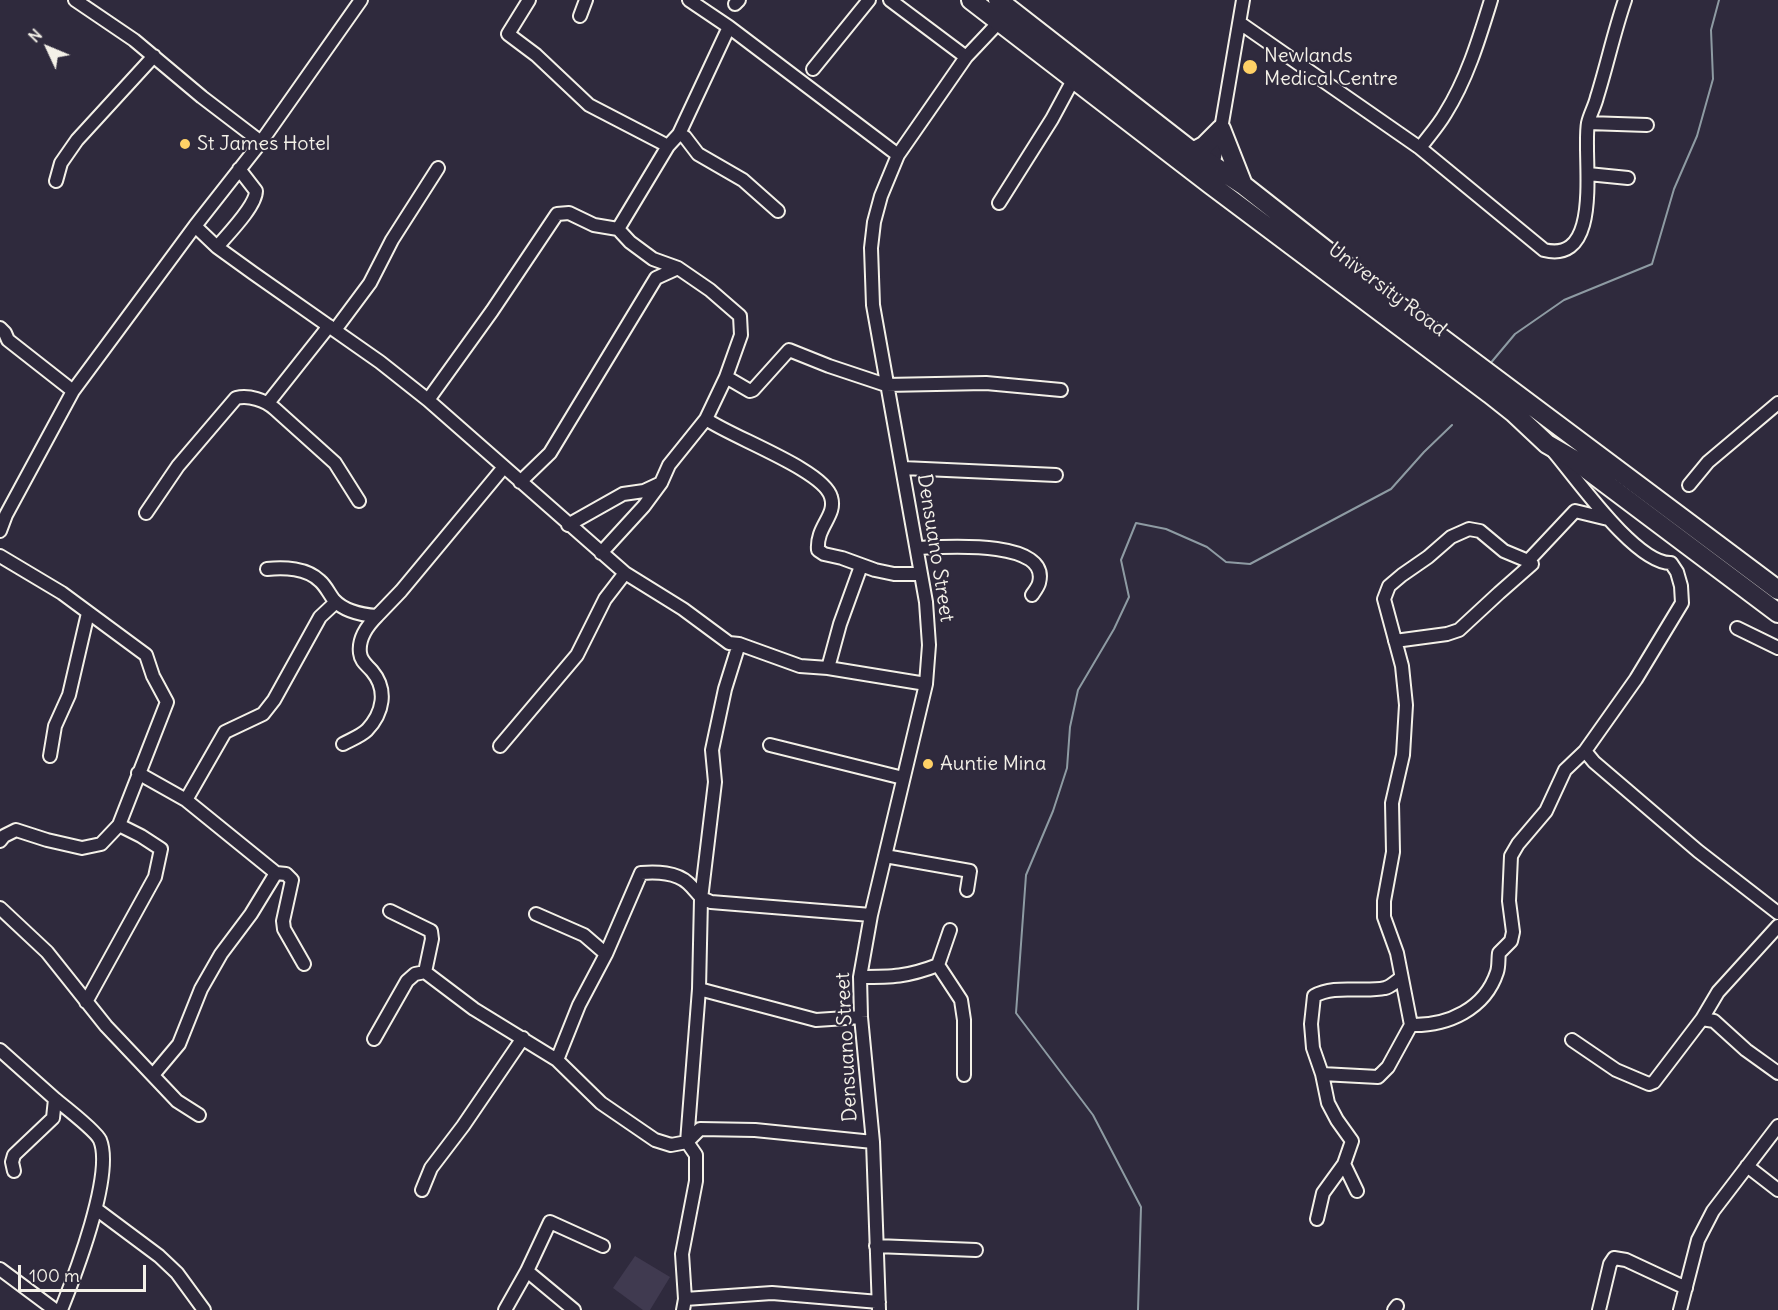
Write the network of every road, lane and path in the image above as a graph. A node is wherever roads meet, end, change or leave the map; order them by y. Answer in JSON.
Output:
{"nodes":[{"id":1,"x":75,"y":0,"type":"edge"},
{"id":2,"x":361,"y":0,"type":"edge"},
{"id":3,"x":529,"y":0,"type":"edge"},
{"id":4,"x":586,"y":0,"type":"edge"},
{"id":5,"x":689,"y":0,"type":"edge"},
{"id":6,"x":869,"y":0,"type":"edge"},
{"id":7,"x":890,"y":0,"type":"edge"},
{"id":8,"x":971,"y":0,"type":"edge"},
{"id":9,"x":1243,"y":0,"type":"edge"},
{"id":10,"x":1491,"y":0,"type":"edge"},
{"id":11,"x":1625,"y":0,"type":"edge"},
{"id":12,"x":1001,"y":9,"type":"edge"},
{"id":13,"x":580,"y":16,"type":"dead end"},
{"id":14,"x":1240,"y":22,"type":"junction"},
{"id":15,"x":729,"y":27,"type":"junction"},
{"id":16,"x":154,"y":56,"type":"junction"},
{"id":17,"x":966,"y":57,"type":"junction"},
{"id":18,"x":813,"y":69,"type":"dead end"},
{"id":19,"x":1073,"y":80,"type":"junction"},
{"id":20,"x":1588,"y":123,"type":"junction"},
{"id":21,"x":1647,"y":124,"type":"dead end"},
{"id":22,"x":1221,"y":129,"type":"junction"},
{"id":23,"x":680,"y":134,"type":"junction"},
{"id":24,"x":261,"y":142,"type":"junction"},
{"id":25,"x":668,"y":146,"type":"junction"},
{"id":26,"x":1420,"y":148,"type":"junction"},
{"id":27,"x":1193,"y":152,"type":"junction"},
{"id":28,"x":898,"y":154,"type":"junction"},
{"id":29,"x":1213,"y":165,"type":"junction"},
{"id":30,"x":438,"y":168,"type":"dead end"},
{"id":31,"x":239,"y":169,"type":"junction"},
{"id":32,"x":1587,"y":174,"type":"junction"},
{"id":33,"x":1628,"y":178,"type":"dead end"},
{"id":34,"x":56,"y":181,"type":"dead end"},
{"id":35,"x":1210,"y":184,"type":"junction"},
{"id":36,"x":1243,"y":185,"type":"junction"},
{"id":37,"x":999,"y":203,"type":"dead end"},
{"id":38,"x":778,"y":211,"type":"dead end"},
{"id":39,"x":195,"y":226,"type":"junction"},
{"id":40,"x":618,"y":229,"type":"junction"},
{"id":41,"x":217,"y":247,"type":"junction"},
{"id":42,"x":653,"y":259,"type":"junction"},
{"id":43,"x":678,"y":268,"type":"junction"},
{"id":44,"x":656,"y":278,"type":"junction"},
{"id":45,"x":0,"y":328,"type":"edge"},
{"id":46,"x":332,"y":328,"type":"junction"},
{"id":47,"x":726,"y":377,"type":"junction"},
{"id":48,"x":886,"y":386,"type":"junction"},
{"id":49,"x":1061,"y":390,"type":"dead end"},
{"id":50,"x":73,"y":391,"type":"junction"},
{"id":51,"x":428,"y":400,"type":"junction"},
{"id":52,"x":268,"y":403,"type":"junction"},
{"id":53,"x":1778,"y":403,"type":"edge"},
{"id":54,"x":706,"y":419,"type":"junction"},
{"id":55,"x":1547,"y":444,"type":"junction"},
{"id":56,"x":504,"y":467,"type":"junction"},
{"id":57,"x":903,"y":468,"type":"junction"},
{"id":58,"x":1056,"y":475,"type":"dead end"},
{"id":59,"x":520,"y":482,"type":"junction"},
{"id":60,"x":661,"y":483,"type":"junction"},
{"id":61,"x":1689,"y":485,"type":"dead end"},
{"id":62,"x":1640,"y":499,"type":"junction"},
{"id":63,"x":359,"y":501,"type":"dead end"},
{"id":64,"x":146,"y":513,"type":"dead end"},
{"id":65,"x":1608,"y":519,"type":"junction"},
{"id":66,"x":568,"y":525,"type":"junction"},
{"id":67,"x":0,"y":531,"type":"edge"},
{"id":68,"x":917,"y":548,"type":"junction"},
{"id":69,"x":601,"y":553,"type":"junction"},
{"id":70,"x":0,"y":556,"type":"edge"},
{"id":71,"x":1528,"y":561,"type":"junction"},
{"id":72,"x":861,"y":566,"type":"junction"},
{"id":73,"x":267,"y":569,"type":"dead end"},
{"id":74,"x":625,"y":573,"type":"junction"},
{"id":75,"x":920,"y":574,"type":"junction"},
{"id":76,"x":1778,"y":590,"type":"edge"},
{"id":77,"x":1032,"y":596,"type":"dead end"},
{"id":78,"x":336,"y":602,"type":"junction"},
{"id":79,"x":88,"y":613,"type":"junction"},
{"id":80,"x":1778,"y":613,"type":"edge"},
{"id":81,"x":377,"y":616,"type":"junction"},
{"id":82,"x":1737,"y":628,"type":"dead end"},
{"id":83,"x":1395,"y":641,"type":"junction"},
{"id":84,"x":739,"y":644,"type":"junction"},
{"id":85,"x":1778,"y":648,"type":"edge"},
{"id":86,"x":828,"y":668,"type":"junction"},
{"id":87,"x":926,"y":684,"type":"junction"},
{"id":88,"x":343,"y":744,"type":"dead end"},
{"id":89,"x":770,"y":745,"type":"dead end"},
{"id":90,"x":500,"y":746,"type":"dead end"},
{"id":91,"x":1585,"y":752,"type":"junction"},
{"id":92,"x":50,"y":756,"type":"dead end"},
{"id":93,"x":138,"y":773,"type":"junction"},
{"id":94,"x":903,"y":778,"type":"junction"},
{"id":95,"x":186,"y":800,"type":"junction"},
{"id":96,"x":119,"y":825,"type":"junction"},
{"id":97,"x":0,"y":841,"type":"edge"},
{"id":98,"x":885,"y":856,"type":"junction"},
{"id":99,"x":276,"y":873,"type":"junction"},
{"id":100,"x":966,"y":890,"type":"dead end"},
{"id":101,"x":701,"y":898,"type":"junction"},
{"id":102,"x":0,"y":908,"type":"edge"},
{"id":103,"x":390,"y":911,"type":"dead end"},
{"id":104,"x":1778,"y":913,"type":"edge"},
{"id":105,"x":536,"y":914,"type":"dead end"},
{"id":106,"x":871,"y":915,"type":"junction"},
{"id":107,"x":1778,"y":926,"type":"edge"},
{"id":108,"x":950,"y":930,"type":"dead end"},
{"id":109,"x":606,"y":954,"type":"junction"},
{"id":110,"x":304,"y":964,"type":"dead end"},
{"id":111,"x":938,"y":964,"type":"junction"},
{"id":112,"x":425,"y":972,"type":"junction"},
{"id":113,"x":860,"y":977,"type":"junction"},
{"id":114,"x":1401,"y":978,"type":"junction"},
{"id":115,"x":699,"y":989,"type":"junction"},
{"id":116,"x":86,"y":1002,"type":"junction"},
{"id":117,"x":861,"y":1017,"type":"junction"},
{"id":118,"x":1702,"y":1019,"type":"junction"},
{"id":119,"x":1411,"y":1025,"type":"junction"},
{"id":120,"x":523,"y":1038,"type":"junction"},
{"id":121,"x":374,"y":1039,"type":"dead end"},
{"id":122,"x":1572,"y":1040,"type":"dead end"},
{"id":123,"x":0,"y":1050,"type":"edge"},
{"id":124,"x":557,"y":1060,"type":"junction"},
{"id":125,"x":1778,"y":1073,"type":"edge"},
{"id":126,"x":1322,"y":1074,"type":"junction"},
{"id":127,"x":153,"y":1075,"type":"junction"},
{"id":128,"x":964,"y":1075,"type":"dead end"},
{"id":129,"x":56,"y":1099,"type":"junction"},
{"id":130,"x":199,"y":1115,"type":"dead end"},
{"id":131,"x":1778,"y":1126,"type":"edge"},
{"id":132,"x":687,"y":1142,"type":"junction"},
{"id":133,"x":873,"y":1142,"type":"junction"},
{"id":134,"x":1344,"y":1164,"type":"junction"},
{"id":135,"x":1747,"y":1167,"type":"junction"},
{"id":136,"x":14,"y":1171,"type":"dead end"},
{"id":137,"x":422,"y":1190,"type":"dead end"},
{"id":138,"x":1778,"y":1190,"type":"edge"},
{"id":139,"x":1357,"y":1191,"type":"dead end"},
{"id":140,"x":96,"y":1209,"type":"junction"},
{"id":141,"x":1317,"y":1219,"type":"dead end"},
{"id":142,"x":603,"y":1246,"type":"dead end"},
{"id":143,"x":876,"y":1246,"type":"junction"},
{"id":144,"x":976,"y":1250,"type":"dead end"},
{"id":145,"x":0,"y":1269,"type":"edge"},
{"id":146,"x":527,"y":1271,"type":"junction"},
{"id":147,"x":1686,"y":1288,"type":"junction"},
{"id":148,"x":684,"y":1304,"type":"edge"},
{"id":149,"x":879,"y":1306,"type":"edge"},
{"id":150,"x":55,"y":1310,"type":"edge"},
{"id":151,"x":61,"y":1310,"type":"edge"},
{"id":152,"x":204,"y":1310,"type":"edge"},
{"id":153,"x":505,"y":1310,"type":"edge"},
{"id":154,"x":574,"y":1310,"type":"edge"},
{"id":155,"x":1599,"y":1310,"type":"edge"},
{"id":156,"x":1680,"y":1310,"type":"edge"}],
"edges":[{"from":1,"to":16,"type":"street"},
{"from":2,"to":24,"type":"street"},
{"from":3,"to":25,"type":"street"},
{"from":4,"to":13,"type":"street"},
{"from":5,"to":15,"type":"street"},
{"from":6,"to":18,"type":"street"},
{"from":7,"to":17,"type":"street"},
{"from":8,"to":12,"type":"highway","name":"University Road"},
{"from":9,"to":14,"type":"street"},
{"from":10,"to":26,"type":"street"},
{"from":11,"to":20,"type":"street"},
{"from":12,"to":17,"type":"street","name":"Densuano Street"},
{"from":12,"to":19,"type":"highway","name":"University Road"},
{"from":12,"to":27,"type":"highway","name":"University Road"},
{"from":14,"to":22,"type":"street"},
{"from":14,"to":26,"type":"street"},
{"from":15,"to":23,"type":"street"},
{"from":15,"to":28,"type":"street"},
{"from":16,"to":24,"type":"street"},
{"from":16,"to":34,"type":"street"},
{"from":17,"to":28,"type":"street","name":"Densuano Street"},
{"from":19,"to":35,"type":"highway","name":"University Road"},
{"from":19,"to":37,"type":"street"},
{"from":20,"to":21,"type":"street"},
{"from":20,"to":32,"type":"street"},
{"from":22,"to":27,"type":"highway"},
{"from":22,"to":29,"type":"street"},
{"from":22,"to":36,"type":"highway"},
{"from":23,"to":25,"type":"street"},
{"from":23,"to":38,"type":"street"},
{"from":24,"to":31,"type":"street"},
{"from":25,"to":40,"type":"street"},
{"from":26,"to":32,"type":"street"},
{"from":27,"to":29,"type":"highway","name":"University Road"},
{"from":28,"to":48,"type":"street","name":"Densuano Street"},
{"from":29,"to":35,"type":"street"},
{"from":29,"to":36,"type":"highway","name":"University Road"},
{"from":30,"to":46,"type":"street"},
{"from":31,"to":39,"type":"street"},
{"from":31,"to":41,"type":"street"},
{"from":32,"to":33,"type":"street"},
{"from":35,"to":55,"type":"highway","name":"University Road"},
{"from":36,"to":62,"type":"highway","name":"University Road"},
{"from":39,"to":41,"type":"street"},
{"from":39,"to":50,"type":"street"},
{"from":40,"to":42,"type":"street"},
{"from":40,"to":51,"type":"street"},
{"from":41,"to":46,"type":"street"},
{"from":42,"to":43,"type":"street"},
{"from":42,"to":44,"type":"street"},
{"from":43,"to":44,"type":"street"},
{"from":43,"to":47,"type":"street"},
{"from":44,"to":59,"type":"street"},
{"from":45,"to":50,"type":"street"},
{"from":46,"to":51,"type":"street"},
{"from":46,"to":52,"type":"street"},
{"from":47,"to":48,"type":"street"},
{"from":47,"to":54,"type":"street"},
{"from":48,"to":49,"type":"street"},
{"from":48,"to":57,"type":"street","name":"Densuano Street"},
{"from":50,"to":67,"type":"street"},
{"from":51,"to":56,"type":"street"},
{"from":52,"to":63,"type":"street"},
{"from":52,"to":64,"type":"street"},
{"from":53,"to":61,"type":"street"},
{"from":54,"to":60,"type":"street"},
{"from":54,"to":72,"type":"street"},
{"from":55,"to":62,"type":"highway","name":"University Road"},
{"from":55,"to":65,"type":"street"},
{"from":56,"to":59,"type":"street"},
{"from":56,"to":81,"type":"street"},
{"from":57,"to":58,"type":"street"},
{"from":57,"to":68,"type":"street","name":"Densuano Street"},
{"from":59,"to":66,"type":"street"},
{"from":60,"to":66,"type":"street"},
{"from":60,"to":69,"type":"street"},
{"from":62,"to":76,"type":"highway","name":"University Road"},
{"from":62,"to":80,"type":"highway","name":"University Road"},
{"from":65,"to":71,"type":"street"},
{"from":65,"to":91,"type":"street"},
{"from":66,"to":69,"type":"street"},
{"from":68,"to":75,"type":"street","name":"Densuano Street"},
{"from":68,"to":77,"type":"street"},
{"from":69,"to":74,"type":"street"},
{"from":70,"to":79,"type":"street"},
{"from":71,"to":83,"type":"street"},
{"from":71,"to":83,"type":"street"},
{"from":72,"to":75,"type":"street"},
{"from":72,"to":86,"type":"street"},
{"from":73,"to":78,"type":"street"},
{"from":74,"to":84,"type":"street"},
{"from":74,"to":90,"type":"street"},
{"from":75,"to":87,"type":"street","name":"Densuano Street"},
{"from":78,"to":81,"type":"street"},
{"from":78,"to":95,"type":"street"},
{"from":79,"to":92,"type":"street"},
{"from":79,"to":93,"type":"street"},
{"from":81,"to":88,"type":"street"},
{"from":82,"to":85,"type":"street"},
{"from":83,"to":114,"type":"street"},
{"from":84,"to":86,"type":"street"},
{"from":84,"to":101,"type":"street"},
{"from":86,"to":87,"type":"street"},
{"from":87,"to":94,"type":"street","name":"Densuano Street"},
{"from":89,"to":94,"type":"street"},
{"from":91,"to":104,"type":"street"},
{"from":91,"to":119,"type":"street"},
{"from":93,"to":95,"type":"street"},
{"from":93,"to":96,"type":"street"},
{"from":94,"to":98,"type":"street","name":"Densuano Street"},
{"from":95,"to":99,"type":"street"},
{"from":96,"to":97,"type":"street"},
{"from":96,"to":116,"type":"street"},
{"from":98,"to":100,"type":"street"},
{"from":98,"to":106,"type":"street","name":"Densuano Street"},
{"from":99,"to":110,"type":"street"},
{"from":99,"to":127,"type":"street"},
{"from":101,"to":106,"type":"street"},
{"from":101,"to":109,"type":"street"},
{"from":101,"to":115,"type":"street"},
{"from":102,"to":116,"type":"street"},
{"from":103,"to":112,"type":"street"},
{"from":105,"to":109,"type":"street"},
{"from":106,"to":113,"type":"street","name":"Densuano Street"},
{"from":107,"to":118,"type":"street"},
{"from":108,"to":111,"type":"street"},
{"from":109,"to":124,"type":"street"},
{"from":111,"to":113,"type":"street"},
{"from":111,"to":128,"type":"street"},
{"from":112,"to":120,"type":"street"},
{"from":112,"to":121,"type":"street"},
{"from":113,"to":117,"type":"street","name":"Densuano Street"},
{"from":114,"to":119,"type":"street"},
{"from":114,"to":126,"type":"street"},
{"from":115,"to":117,"type":"street"},
{"from":115,"to":132,"type":"street"},
{"from":116,"to":127,"type":"street"},
{"from":117,"to":133,"type":"street","name":"Densuano Street"},
{"from":118,"to":122,"type":"street"},
{"from":118,"to":125,"type":"street"},
{"from":119,"to":126,"type":"street"},
{"from":120,"to":124,"type":"street"},
{"from":120,"to":137,"type":"street"},
{"from":123,"to":129,"type":"street"},
{"from":124,"to":132,"type":"street"},
{"from":126,"to":134,"type":"street"},
{"from":127,"to":130,"type":"street"},
{"from":129,"to":136,"type":"street"},
{"from":129,"to":140,"type":"street"},
{"from":131,"to":135,"type":"street"},
{"from":132,"to":133,"type":"street"},
{"from":132,"to":148,"type":"street"},
{"from":133,"to":143,"type":"street","name":"Densuano Street"},
{"from":134,"to":139,"type":"street"},
{"from":134,"to":141,"type":"street"},
{"from":135,"to":138,"type":"street"},
{"from":135,"to":147,"type":"street"},
{"from":140,"to":151,"type":"street"},
{"from":140,"to":152,"type":"street"},
{"from":142,"to":146,"type":"street"},
{"from":143,"to":144,"type":"street"},
{"from":143,"to":149,"type":"street","name":"Densuano Street"},
{"from":145,"to":150,"type":"street"},
{"from":146,"to":153,"type":"street"},
{"from":146,"to":154,"type":"street"},
{"from":147,"to":155,"type":"street"},
{"from":147,"to":156,"type":"street"},
{"from":148,"to":149,"type":"street"}]}
